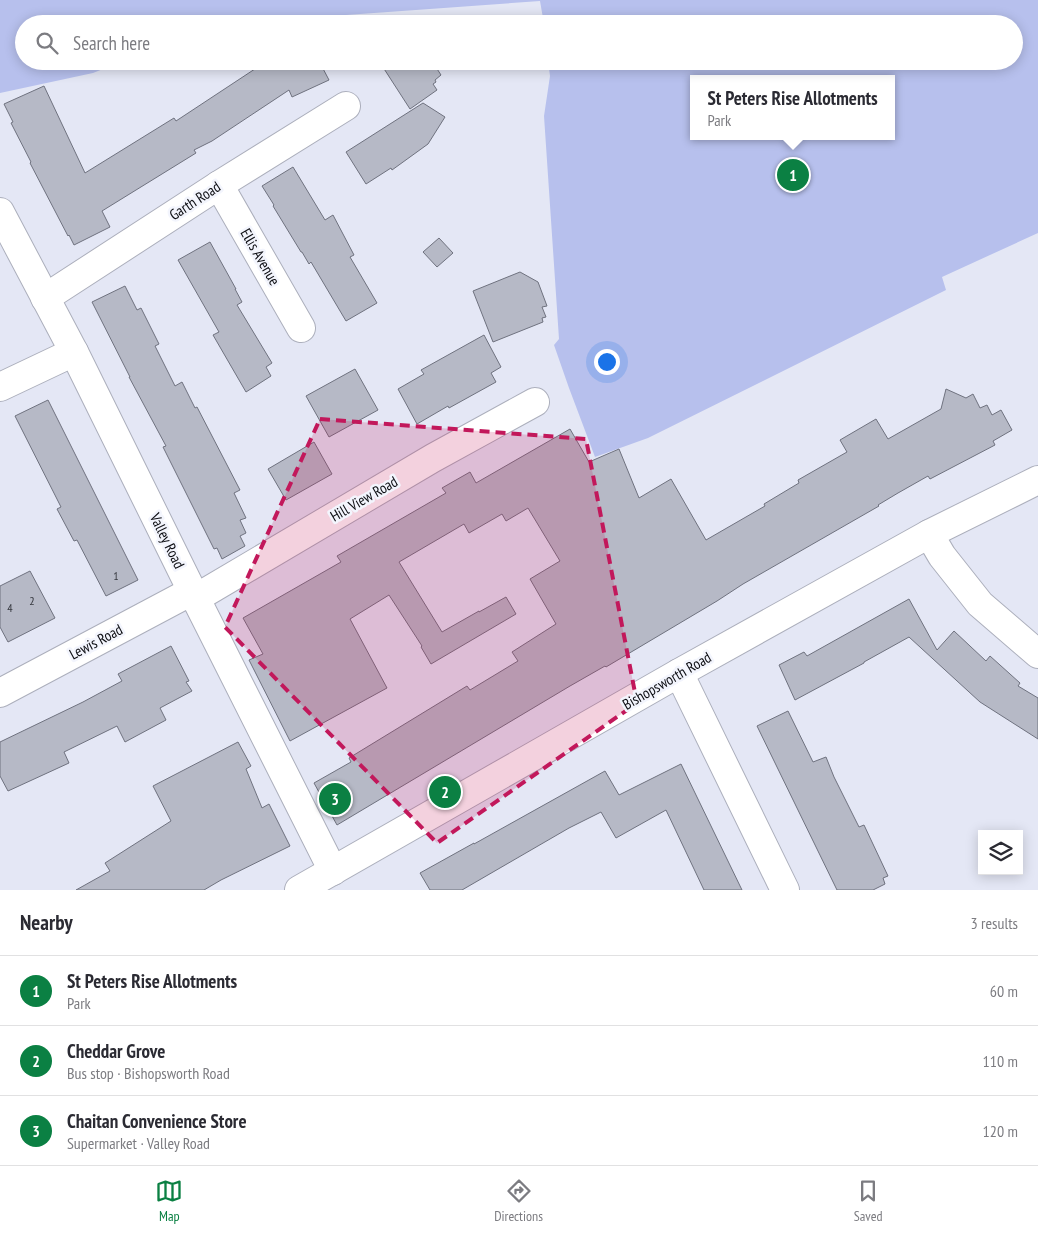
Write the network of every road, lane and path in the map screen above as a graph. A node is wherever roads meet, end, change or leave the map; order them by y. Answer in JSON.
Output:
{"nodes":[{"id":1,"x":346,"y":106,"type":"dead end"},
{"id":2,"x":219,"y":186,"type":"junction"},
{"id":3,"x":0,"y":212,"type":"edge"},
{"id":4,"x":45,"y":298,"type":"junction"},
{"id":5,"x":301,"y":328,"type":"dead end"},
{"id":6,"x":74,"y":352,"type":"junction"},
{"id":7,"x":0,"y":387,"type":"edge"},
{"id":8,"x":535,"y":402,"type":"dead end"},
{"id":9,"x":1038,"y":480,"type":"edge"},
{"id":10,"x":929,"y":534,"type":"junction"},
{"id":11,"x":194,"y":595,"type":"junction"},
{"id":12,"x":1038,"y":654,"type":"edge"},
{"id":13,"x":680,"y":673,"type":"junction"},
{"id":14,"x":0,"y":693,"type":"edge"},
{"id":15,"x":334,"y":871,"type":"junction"},
{"id":16,"x":299,"y":890,"type":"edge"},
{"id":17,"x":784,"y":890,"type":"edge"}],
"edges":[{"from":1,"to":2,"type":"street","name":"Garth Road"},
{"from":2,"to":4,"type":"street","name":"Garth Road"},
{"from":2,"to":5,"type":"street","name":"Ellis Avenue"},
{"from":3,"to":4,"type":"street","name":"Valley Road"},
{"from":4,"to":6,"type":"street","name":"Valley Road"},
{"from":6,"to":7,"type":"street"},
{"from":6,"to":11,"type":"street","name":"Valley Road"},
{"from":8,"to":11,"type":"street","name":"Hill View Road"},
{"from":9,"to":10,"type":"street","name":"Bishopsworth Road"},
{"from":10,"to":12,"type":"street"},
{"from":10,"to":13,"type":"street","name":"Bishopsworth Road"},
{"from":11,"to":14,"type":"street","name":"Lewis Road"},
{"from":11,"to":15,"type":"street","name":"Valley Road"},
{"from":13,"to":15,"type":"street","name":"Bishopsworth Road"},
{"from":13,"to":17,"type":"street"},
{"from":15,"to":16,"type":"street","name":"Bishopsworth Road"}]}
